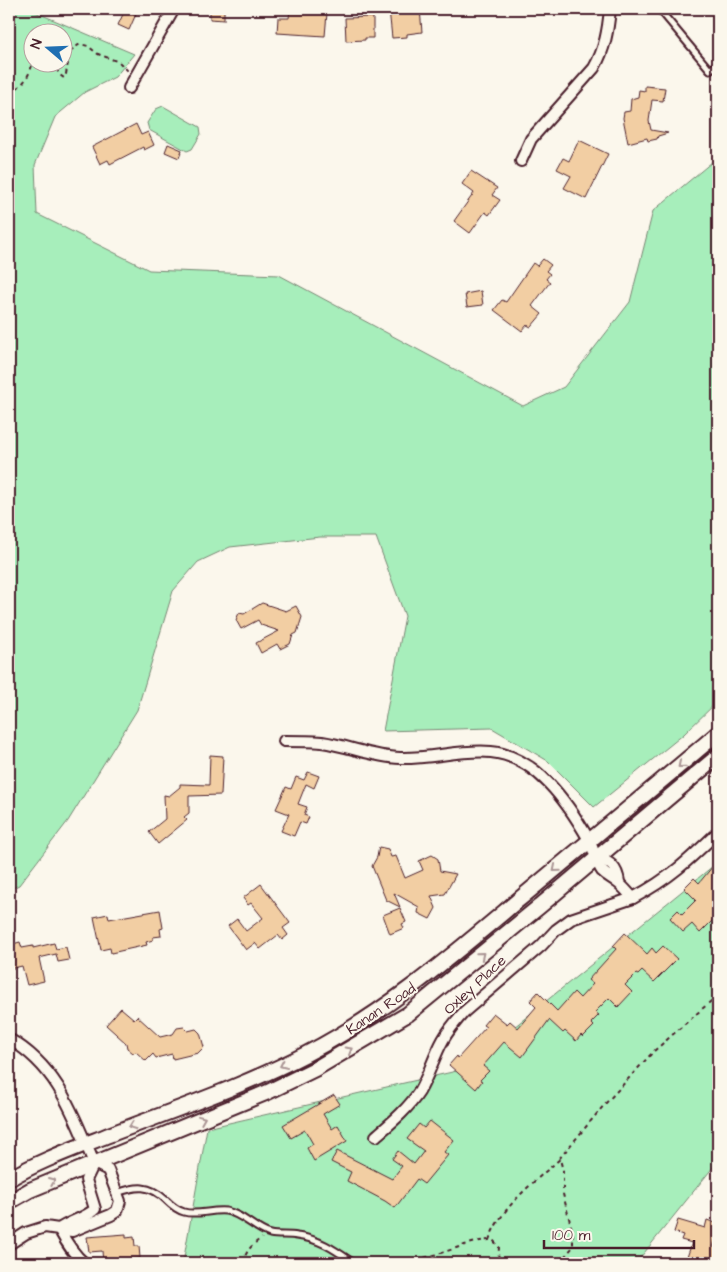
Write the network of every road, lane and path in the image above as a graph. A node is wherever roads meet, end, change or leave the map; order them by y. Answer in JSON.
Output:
{"nodes":[{"id":1,"x":174,"y":9,"type":"edge"},
{"id":2,"x":610,"y":9,"type":"edge"},
{"id":3,"x":659,"y":9,"type":"edge"},
{"id":4,"x":72,"y":50,"type":"edge"},
{"id":5,"x":718,"y":63,"type":"edge"},
{"id":6,"x":29,"y":72,"type":"edge"},
{"id":7,"x":58,"y":72,"type":"edge"},
{"id":8,"x":66,"y":72,"type":"edge"},
{"id":9,"x":137,"y":74,"type":"junction"},
{"id":10,"x":129,"y":88,"type":"dead end"},
{"id":11,"x":9,"y":91,"type":"edge"},
{"id":12,"x":522,"y":161,"type":"dead end"},
{"id":13,"x":718,"y":734,"type":"edge"},
{"id":14,"x":284,"y":741,"type":"dead end"},
{"id":15,"x":718,"y":756,"type":"edge"},
{"id":16,"x":718,"y":832,"type":"edge"},
{"id":17,"x":590,"y":841,"type":"junction"},
{"id":18,"x":596,"y":857,"type":"junction"},
{"id":19,"x":633,"y":898,"type":"junction"},
{"id":20,"x":718,"y":995,"type":"edge"},
{"id":21,"x":9,"y":1039,"type":"edge"},
{"id":22,"x":376,"y":1136,"type":"dead end"},
{"id":23,"x":86,"y":1144,"type":"junction"},
{"id":24,"x":559,"y":1159,"type":"junction"},
{"id":25,"x":94,"y":1163,"type":"junction"},
{"id":26,"x":9,"y":1179,"type":"edge"},
{"id":27,"x":117,"y":1193,"type":"junction"},
{"id":28,"x":9,"y":1202,"type":"edge"},
{"id":29,"x":95,"y":1209,"type":"junction"},
{"id":30,"x":108,"y":1217,"type":"junction"},
{"id":31,"x":59,"y":1229,"type":"junction"},
{"id":32,"x":270,"y":1234,"type":"junction"},
{"id":33,"x":489,"y":1240,"type":"junction"},
{"id":34,"x":9,"y":1244,"type":"edge"},
{"id":35,"x":84,"y":1263,"type":"edge"},
{"id":36,"x":243,"y":1263,"type":"edge"},
{"id":37,"x":354,"y":1263,"type":"edge"},
{"id":38,"x":401,"y":1263,"type":"edge"},
{"id":39,"x":498,"y":1263,"type":"edge"},
{"id":40,"x":559,"y":1263,"type":"edge"}],
"edges":[{"from":1,"to":9,"type":"street"},
{"from":2,"to":12,"type":"street"},
{"from":3,"to":5,"type":"lane"},
{"from":4,"to":9,"type":"path"},
{"from":6,"to":11,"type":"path"},
{"from":7,"to":8,"type":"path"},
{"from":9,"to":10,"type":"street"},
{"from":13,"to":17,"type":"main road","name":"Kanan Road","one_way":true},
{"from":14,"to":17,"type":"street"},
{"from":15,"to":18,"type":"main road","name":"Kanan Road"},
{"from":16,"to":19,"type":"street","name":"Oxley Place"},
{"from":17,"to":18,"type":"street"},
{"from":17,"to":23,"type":"main road","name":"Kanan Road","one_way":true},
{"from":18,"to":19,"type":"street"},
{"from":25,"to":18,"type":"main road","name":"Kanan Road","one_way":true},
{"from":19,"to":22,"type":"street","name":"Oxley Place"},
{"from":20,"to":24,"type":"path"},
{"from":21,"to":23,"type":"street"},
{"from":23,"to":25,"type":"street"},
{"from":23,"to":26,"type":"main road","name":"Kanan Road"},
{"from":24,"to":33,"type":"path"},
{"from":24,"to":40,"type":"path"},
{"from":25,"to":27,"type":"street"},
{"from":28,"to":25,"type":"main road","name":"Kanan Road","one_way":true},
{"from":25,"to":29,"type":"street"},
{"from":27,"to":30,"type":"street"},
{"from":27,"to":32,"type":"lane"},
{"from":29,"to":30,"type":"street"},
{"from":29,"to":31,"type":"street"},
{"from":30,"to":31,"type":"street"},
{"from":31,"to":34,"type":"street"},
{"from":31,"to":35,"type":"street"},
{"from":32,"to":36,"type":"path"},
{"from":32,"to":37,"type":"lane"},
{"from":33,"to":38,"type":"path"},
{"from":33,"to":39,"type":"path"}]}
